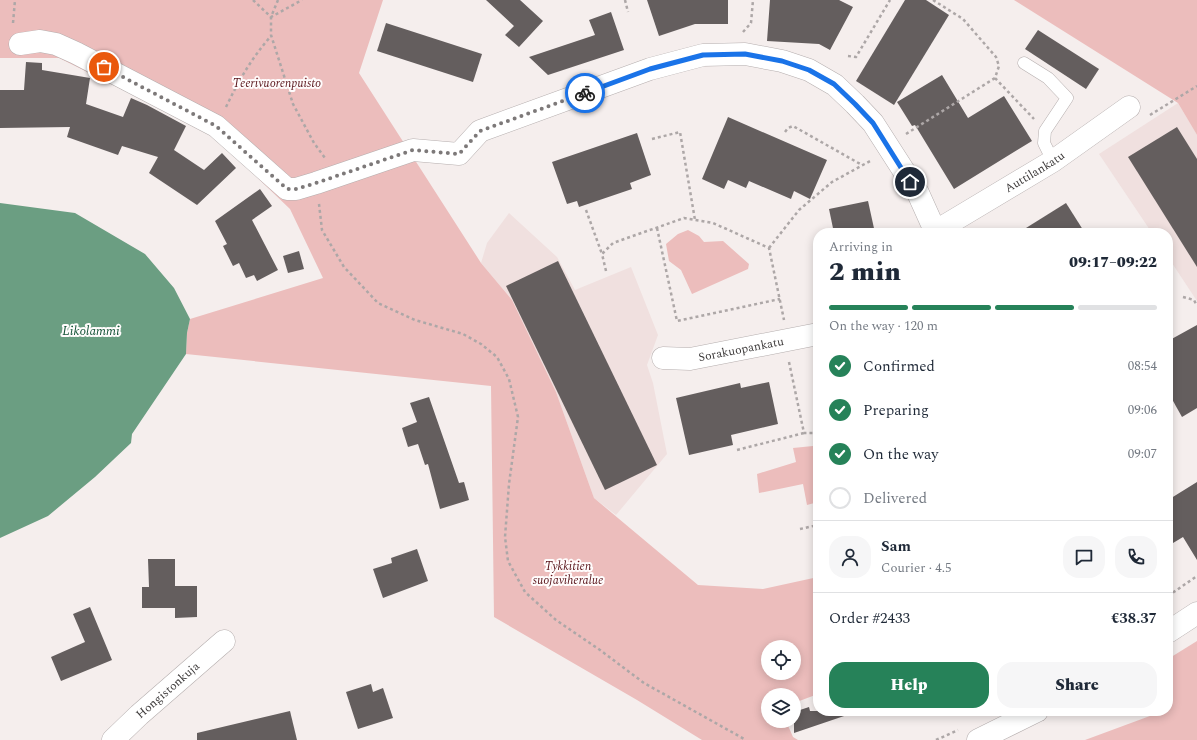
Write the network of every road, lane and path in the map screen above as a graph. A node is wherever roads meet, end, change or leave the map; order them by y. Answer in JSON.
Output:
{"nodes":[{"id":1,"x":253,"y":0,"type":"edge"},
{"id":2,"x":278,"y":0,"type":"edge"},
{"id":3,"x":302,"y":0,"type":"edge"},
{"id":4,"x":625,"y":0,"type":"edge"},
{"id":5,"x":754,"y":0,"type":"edge"},
{"id":6,"x":890,"y":0,"type":"edge"},
{"id":7,"x":933,"y":0,"type":"edge"},
{"id":8,"x":628,"y":12,"type":"dead end"},
{"id":9,"x":271,"y":17,"type":"junction"},
{"id":10,"x":743,"y":32,"type":"dead end"},
{"id":11,"x":271,"y":35,"type":"junction"},
{"id":12,"x":20,"y":44,"type":"dead end"},
{"id":13,"x":848,"y":56,"type":"dead end"},
{"id":14,"x":1024,"y":63,"type":"dead end"},
{"id":15,"x":996,"y":78,"type":"junction"},
{"id":16,"x":1197,"y":86,"type":"edge"},
{"id":17,"x":1129,"y":107,"type":"dead end"},
{"id":18,"x":1154,"y":112,"type":"dead end"},
{"id":19,"x":216,"y":126,"type":"junction"},
{"id":20,"x":1045,"y":131,"type":"junction"},
{"id":21,"x":785,"y":132,"type":"dead end"},
{"id":22,"x":652,"y":139,"type":"dead end"},
{"id":23,"x":880,"y":153,"type":"junction"},
{"id":24,"x":1053,"y":161,"type":"junction"},
{"id":25,"x":863,"y":165,"type":"junction"},
{"id":26,"x":337,"y":176,"type":"junction"},
{"id":27,"x":316,"y":183,"type":"junction"},
{"id":28,"x":586,"y":210,"type":"dead end"},
{"id":29,"x":695,"y":220,"type":"junction"},
{"id":30,"x":657,"y":228,"type":"junction"},
{"id":31,"x":934,"y":228,"type":"edge"},
{"id":32,"x":943,"y":228,"type":"edge"},
{"id":33,"x":769,"y":248,"type":"junction"},
{"id":34,"x":602,"y":254,"type":"junction"},
{"id":35,"x":606,"y":271,"type":"dead end"},
{"id":36,"x":1183,"y":297,"type":"dead end"},
{"id":37,"x":780,"y":299,"type":"junction"},
{"id":38,"x":1197,"y":306,"type":"edge"},
{"id":39,"x":813,"y":337,"type":"edge"},
{"id":40,"x":788,"y":350,"type":"junction"},
{"id":41,"x":663,"y":358,"type":"dead end"},
{"id":42,"x":804,"y":433,"type":"junction"},
{"id":43,"x":813,"y":433,"type":"edge"},
{"id":44,"x":737,"y":450,"type":"dead end"},
{"id":45,"x":813,"y":526,"type":"edge"},
{"id":46,"x":800,"y":529,"type":"dead end"},
{"id":47,"x":1197,"y":576,"type":"edge"},
{"id":48,"x":1173,"y":593,"type":"edge"},
{"id":49,"x":1197,"y":613,"type":"edge"},
{"id":50,"x":1173,"y":629,"type":"edge"},
{"id":51,"x":224,"y":641,"type":"dead end"},
{"id":52,"x":1027,"y":716,"type":"edge"},
{"id":53,"x":113,"y":740,"type":"edge"},
{"id":54,"x":746,"y":740,"type":"edge"},
{"id":55,"x":978,"y":740,"type":"edge"}],
"edges":[{"from":1,"to":9,"type":"path"},
{"from":2,"to":9,"type":"path"},
{"from":3,"to":9,"type":"path"},
{"from":4,"to":8,"type":"path"},
{"from":5,"to":10,"type":"path"},
{"from":6,"to":13,"type":"path"},
{"from":7,"to":15,"type":"path"},
{"from":9,"to":11,"type":"path"},
{"from":11,"to":19,"type":"path"},
{"from":11,"to":26,"type":"path"},
{"from":12,"to":19,"type":"street"},
{"from":14,"to":20,"type":"lane"},
{"from":15,"to":20,"type":"path"},
{"from":15,"to":23,"type":"path"},
{"from":16,"to":18,"type":"path"},
{"from":17,"to":24,"type":"street","name":"Auttilankatu"},
{"from":19,"to":27,"type":"street"},
{"from":20,"to":24,"type":"lane"},
{"from":21,"to":25,"type":"path"},
{"from":22,"to":29,"type":"path"},
{"from":23,"to":25,"type":"path"},
{"from":23,"to":26,"type":"street"},
{"from":23,"to":31,"type":"street"},
{"from":24,"to":32,"type":"street","name":"Auttilankatu"},
{"from":25,"to":33,"type":"path"},
{"from":26,"to":27,"type":"street"},
{"from":27,"to":54,"type":"path"},
{"from":28,"to":34,"type":"path"},
{"from":29,"to":30,"type":"path"},
{"from":29,"to":33,"type":"path"},
{"from":30,"to":34,"type":"path"},
{"from":30,"to":37,"type":"path"},
{"from":33,"to":37,"type":"path"},
{"from":34,"to":35,"type":"path"},
{"from":36,"to":38,"type":"path"},
{"from":37,"to":40,"type":"path"},
{"from":39,"to":40,"type":"street","name":"Sorakuopankatu"},
{"from":40,"to":41,"type":"street","name":"Sorakuopankatu"},
{"from":40,"to":42,"type":"path"},
{"from":42,"to":43,"type":"path"},
{"from":42,"to":44,"type":"path"},
{"from":45,"to":46,"type":"path"},
{"from":47,"to":48,"type":"path"},
{"from":49,"to":50,"type":"street"},
{"from":51,"to":53,"type":"street","name":"Hongistonkuja"},
{"from":52,"to":55,"type":"street"}]}
